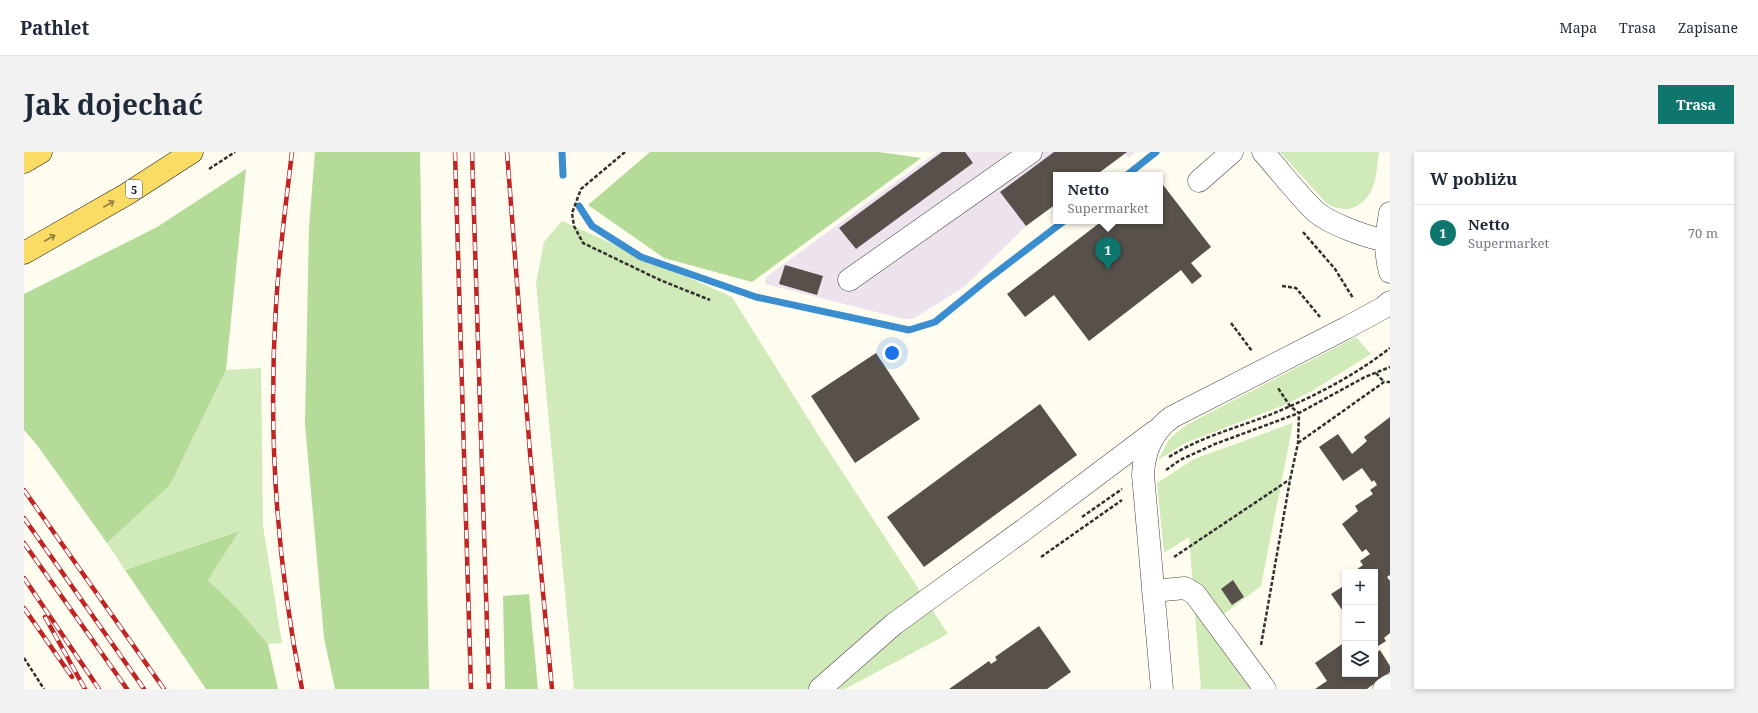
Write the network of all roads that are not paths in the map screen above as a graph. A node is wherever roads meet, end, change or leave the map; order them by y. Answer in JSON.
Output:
{"nodes":[{"id":1,"x":41,"y":152,"type":"edge"},
{"id":2,"x":192,"y":152,"type":"edge"},
{"id":3,"x":1031,"y":152,"type":"edge"},
{"id":4,"x":1232,"y":152,"type":"edge"},
{"id":5,"x":1263,"y":152,"type":"edge"},
{"id":6,"x":24,"y":162,"type":"edge"},
{"id":7,"x":1199,"y":181,"type":"dead end"},
{"id":8,"x":1390,"y":213,"type":"edge"},
{"id":9,"x":1388,"y":240,"type":"edge"},
{"id":10,"x":24,"y":253,"type":"edge"},
{"id":11,"x":1390,"y":272,"type":"edge"},
{"id":12,"x":849,"y":280,"type":"dead end"},
{"id":13,"x":1390,"y":302,"type":"edge"},
{"id":14,"x":1161,"y":426,"type":"junction"},
{"id":15,"x":1152,"y":582,"type":"junction"},
{"id":16,"x":1260,"y":682,"type":"edge"},
{"id":17,"x":1390,"y":685,"type":"edge"},
{"id":18,"x":820,"y":689,"type":"edge"},
{"id":19,"x":1162,"y":689,"type":"edge"},
{"id":20,"x":1384,"y":689,"type":"edge"}],
"edges":[{"from":1,"to":6,"type":"main road"},
{"from":10,"to":2,"type":"main road","number":"5","one_way":true},
{"from":3,"to":12,"type":"street"},
{"from":4,"to":7,"type":"street"},
{"from":5,"to":9,"type":"street"},
{"from":8,"to":9,"type":"street"},
{"from":9,"to":11,"type":"street"},
{"from":13,"to":14,"type":"street"},
{"from":14,"to":15,"type":"street"},
{"from":14,"to":18,"type":"street"},
{"from":15,"to":16,"type":"street"},
{"from":15,"to":19,"type":"street"},
{"from":17,"to":20,"type":"street"}]}
